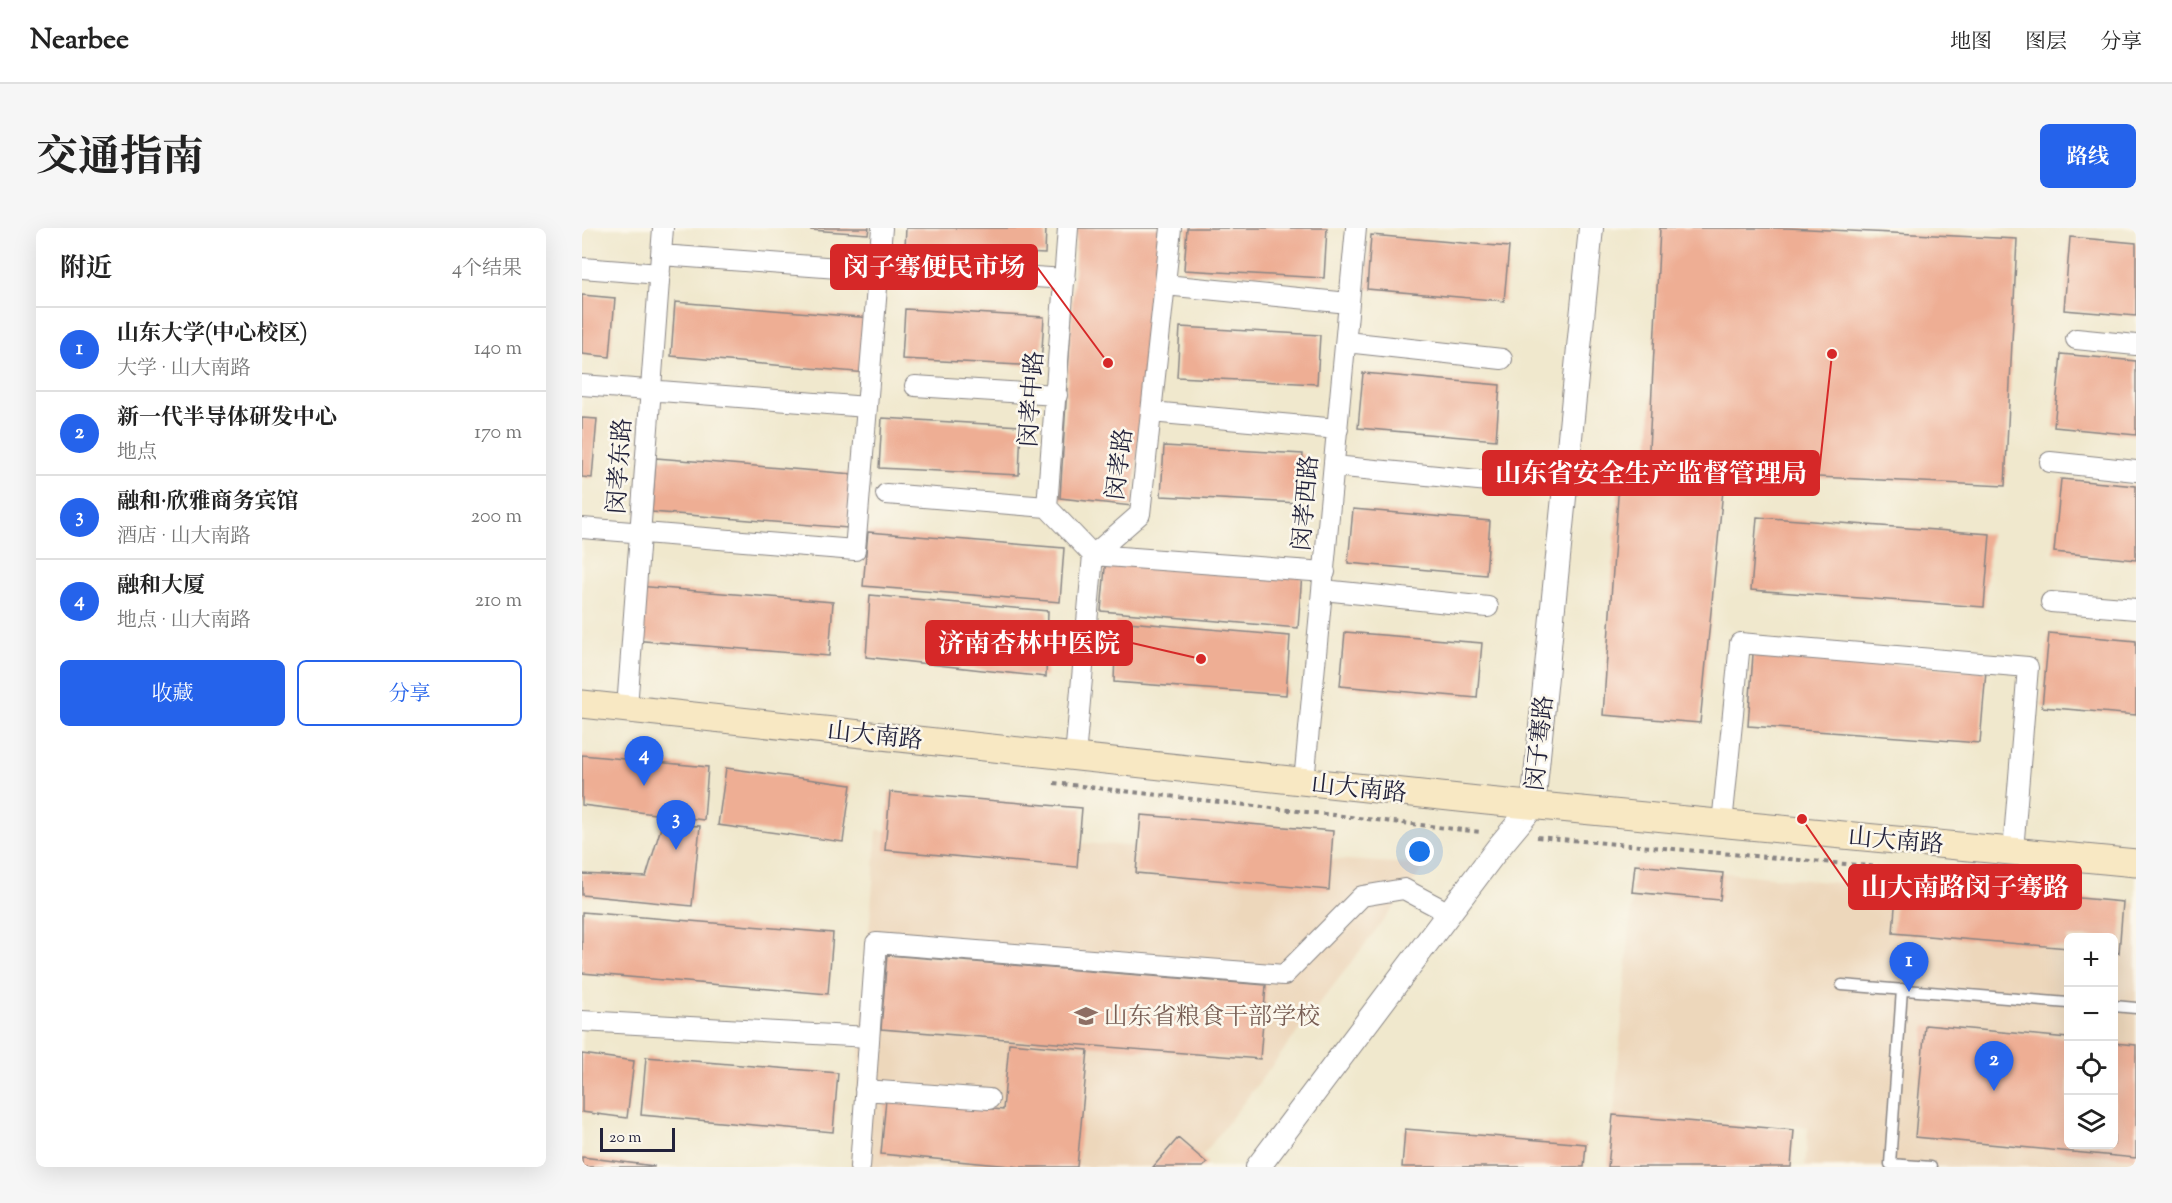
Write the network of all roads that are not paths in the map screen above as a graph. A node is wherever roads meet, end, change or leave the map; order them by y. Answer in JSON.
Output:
{"nodes":[{"id":1,"x":663,"y":228,"type":"edge"},
{"id":2,"x":882,"y":228,"type":"edge"},
{"id":3,"x":1068,"y":228,"type":"edge"},
{"id":4,"x":1171,"y":228,"type":"edge"},
{"id":5,"x":1356,"y":228,"type":"edge"},
{"id":6,"x":1591,"y":228,"type":"edge"},
{"id":7,"x":660,"y":264,"type":"junction"},
{"id":8,"x":582,"y":268,"type":"edge"},
{"id":9,"x":916,"y":269,"type":"dead end"},
{"id":10,"x":879,"y":271,"type":"junction"},
{"id":11,"x":1065,"y":279,"type":"junction"},
{"id":12,"x":1165,"y":285,"type":"junction"},
{"id":13,"x":1349,"y":303,"type":"junction"},
{"id":14,"x":2076,"y":339,"type":"dead end"},
{"id":15,"x":1346,"y":342,"type":"junction"},
{"id":16,"x":2136,"y":345,"type":"edge"},
{"id":17,"x":1502,"y":359,"type":"dead end"},
{"id":18,"x":582,"y":385,"type":"edge"},
{"id":19,"x":915,"y":386,"type":"dead end"},
{"id":20,"x":651,"y":392,"type":"junction"},
{"id":21,"x":1057,"y":395,"type":"junction"},
{"id":22,"x":867,"y":407,"type":"junction"},
{"id":23,"x":1151,"y":412,"type":"junction"},
{"id":24,"x":1338,"y":429,"type":"junction"},
{"id":25,"x":2049,"y":462,"type":"dead end"},
{"id":26,"x":1335,"y":466,"type":"junction"},
{"id":27,"x":2136,"y":471,"type":"edge"},
{"id":28,"x":1499,"y":482,"type":"dead end"},
{"id":29,"x":886,"y":494,"type":"dead end"},
{"id":30,"x":1047,"y":507,"type":"junction"},
{"id":31,"x":582,"y":528,"type":"edge"},
{"id":32,"x":640,"y":532,"type":"junction"},
{"id":33,"x":1093,"y":555,"type":"junction"},
{"id":34,"x":1324,"y":581,"type":"junction"},
{"id":35,"x":2051,"y":602,"type":"dead end"},
{"id":36,"x":1488,"y":607,"type":"dead end"},
{"id":37,"x":2136,"y":609,"type":"edge"},
{"id":38,"x":582,"y":704,"type":"edge"},
{"id":39,"x":627,"y":708,"type":"junction"},
{"id":40,"x":1075,"y":757,"type":"junction"},
{"id":41,"x":1304,"y":782,"type":"junction"},
{"id":42,"x":1533,"y":806,"type":"junction"},
{"id":43,"x":1722,"y":824,"type":"junction"},
{"id":44,"x":2013,"y":851,"type":"junction"},
{"id":45,"x":2136,"y":863,"type":"edge"},
{"id":46,"x":1449,"y":913,"type":"junction"},
{"id":47,"x":1842,"y":985,"type":"dead end"},
{"id":48,"x":1902,"y":990,"type":"junction"},
{"id":49,"x":2064,"y":1003,"type":"edge"},
{"id":50,"x":2118,"y":1006,"type":"edge"},
{"id":51,"x":2136,"y":1008,"type":"edge"},
{"id":52,"x":582,"y":1021,"type":"edge"},
{"id":53,"x":869,"y":1037,"type":"junction"},
{"id":54,"x":865,"y":1090,"type":"junction"},
{"id":55,"x":989,"y":1100,"type":"dead end"},
{"id":56,"x":860,"y":1167,"type":"edge"},
{"id":57,"x":1257,"y":1167,"type":"edge"},
{"id":58,"x":1931,"y":1167,"type":"edge"}],
"edges":[{"from":1,"to":7,"type":"street","name":"闵孝东路"},
{"from":2,"to":10,"type":"street"},
{"from":3,"to":11,"type":"street","name":"闵孝中路"},
{"from":4,"to":12,"type":"street","name":"闵孝路"},
{"from":5,"to":13,"type":"street","name":"闵孝西路"},
{"from":6,"to":42,"type":"street","name":"闵子骞路"},
{"from":7,"to":8,"type":"street"},
{"from":7,"to":10,"type":"street"},
{"from":7,"to":20,"type":"street","name":"闵孝东路"},
{"from":9,"to":11,"type":"street"},
{"from":10,"to":22,"type":"street"},
{"from":11,"to":21,"type":"street","name":"闵孝中路"},
{"from":12,"to":13,"type":"street"},
{"from":12,"to":23,"type":"street","name":"闵孝路"},
{"from":13,"to":15,"type":"street","name":"闵孝西路"},
{"from":14,"to":16,"type":"street"},
{"from":15,"to":17,"type":"street"},
{"from":15,"to":24,"type":"street","name":"闵孝西路"},
{"from":18,"to":20,"type":"street"},
{"from":19,"to":21,"type":"street"},
{"from":20,"to":22,"type":"street"},
{"from":20,"to":32,"type":"street","name":"闵孝东路"},
{"from":21,"to":30,"type":"street","name":"闵孝中路"},
{"from":22,"to":32,"type":"street"},
{"from":23,"to":24,"type":"street"},
{"from":23,"to":33,"type":"street","name":"闵孝路"},
{"from":24,"to":26,"type":"street","name":"闵孝西路"},
{"from":25,"to":27,"type":"street"},
{"from":26,"to":28,"type":"street"},
{"from":26,"to":34,"type":"street","name":"闵孝西路"},
{"from":29,"to":30,"type":"street"},
{"from":30,"to":33,"type":"street"},
{"from":31,"to":32,"type":"street"},
{"from":32,"to":39,"type":"street","name":"闵孝东路"},
{"from":33,"to":34,"type":"street"},
{"from":33,"to":40,"type":"street"},
{"from":34,"to":36,"type":"street"},
{"from":34,"to":41,"type":"street","name":"闵孝西路"},
{"from":35,"to":37,"type":"street"},
{"from":38,"to":39,"type":"main road","name":"山大南路"},
{"from":39,"to":40,"type":"main road","name":"山大南路"},
{"from":40,"to":41,"type":"main road","name":"山大南路"},
{"from":41,"to":42,"type":"main road","name":"山大南路"},
{"from":42,"to":43,"type":"main road","name":"山大南路"},
{"from":42,"to":46,"type":"street","name":"闵子骞路"},
{"from":43,"to":44,"type":"main road","name":"山大南路"},
{"from":43,"to":44,"type":"street"},
{"from":44,"to":45,"type":"main road","name":"山大南路"},
{"from":46,"to":53,"type":"street"},
{"from":46,"to":57,"type":"street","name":"闵子骞路"},
{"from":47,"to":48,"type":"lane"},
{"from":48,"to":49,"type":"lane"},
{"from":48,"to":58,"type":"lane"},
{"from":50,"to":51,"type":"lane"},
{"from":52,"to":53,"type":"street"},
{"from":53,"to":54,"type":"street"},
{"from":54,"to":55,"type":"street"},
{"from":54,"to":56,"type":"street"}]}
